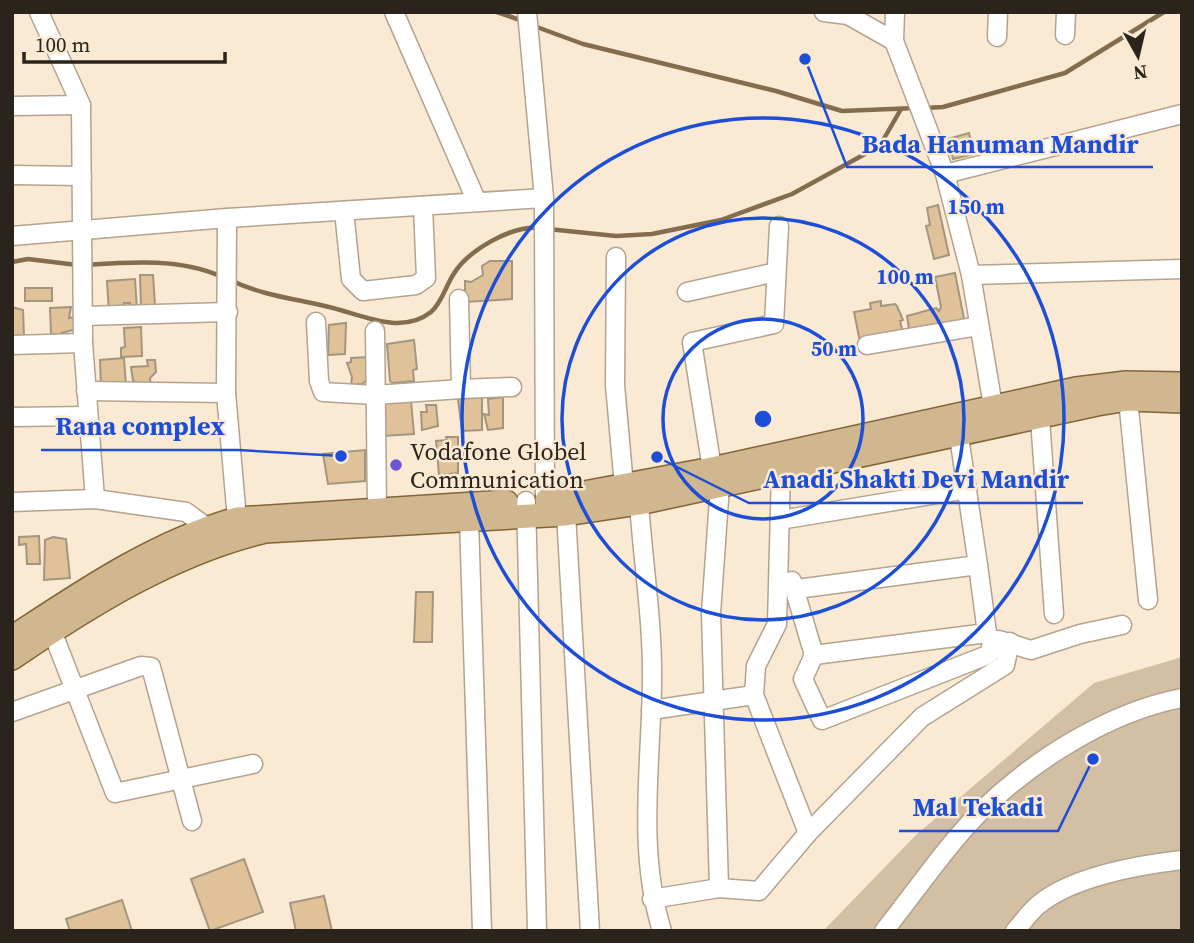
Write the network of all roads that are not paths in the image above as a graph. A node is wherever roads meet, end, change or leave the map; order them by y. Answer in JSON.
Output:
{"nodes":[{"id":1,"x":39,"y":12,"type":"edge"},
{"id":2,"x":394,"y":12,"type":"edge"},
{"id":3,"x":824,"y":12,"type":"edge"},
{"id":4,"x":894,"y":12,"type":"edge"},
{"id":5,"x":998,"y":12,"type":"edge"},
{"id":6,"x":1066,"y":12,"type":"edge"},
{"id":7,"x":848,"y":14,"type":"edge"},
{"id":8,"x":529,"y":20,"type":"edge"},
{"id":9,"x":1065,"y":35,"type":"dead end"},
{"id":10,"x":997,"y":37,"type":"dead end"},
{"id":11,"x":894,"y":41,"type":"junction"},
{"id":12,"x":81,"y":105,"type":"junction"},
{"id":13,"x":12,"y":106,"type":"edge"},
{"id":14,"x":1182,"y":114,"type":"edge"},
{"id":15,"x":944,"y":174,"type":"junction"},
{"id":16,"x":12,"y":175,"type":"edge"},
{"id":17,"x":82,"y":176,"type":"junction"},
{"id":18,"x":477,"y":202,"type":"junction"},
{"id":19,"x":544,"y":205,"type":"junction"},
{"id":20,"x":423,"y":206,"type":"junction"},
{"id":21,"x":344,"y":211,"type":"junction"},
{"id":22,"x":227,"y":218,"type":"junction"},
{"id":23,"x":779,"y":226,"type":"dead end"},
{"id":24,"x":83,"y":232,"type":"junction"},
{"id":25,"x":12,"y":236,"type":"edge"},
{"id":26,"x":616,"y":257,"type":"dead end"},
{"id":27,"x":1182,"y":270,"type":"edge"},
{"id":28,"x":776,"y":272,"type":"junction"},
{"id":29,"x":971,"y":275,"type":"junction"},
{"id":30,"x":687,"y":292,"type":"dead end"},
{"id":31,"x":459,"y":299,"type":"dead end"},
{"id":32,"x":228,"y":312,"type":"junction"},
{"id":33,"x":83,"y":316,"type":"junction"},
{"id":34,"x":316,"y":321,"type":"dead end"},
{"id":35,"x":979,"y":326,"type":"junction"},
{"id":36,"x":375,"y":331,"type":"dead end"},
{"id":37,"x":83,"y":343,"type":"junction"},
{"id":38,"x":12,"y":345,"type":"edge"},
{"id":39,"x":867,"y":345,"type":"dead end"},
{"id":40,"x":1182,"y":384,"type":"edge"},
{"id":41,"x":512,"y":387,"type":"dead end"},
{"id":42,"x":461,"y":390,"type":"junction"},
{"id":43,"x":86,"y":391,"type":"junction"},
{"id":44,"x":226,"y":393,"type":"junction"},
{"id":45,"x":375,"y":395,"type":"junction"},
{"id":46,"x":1128,"y":400,"type":"junction"},
{"id":47,"x":1182,"y":401,"type":"edge"},
{"id":48,"x":1039,"y":407,"type":"junction"},
{"id":49,"x":88,"y":416,"type":"junction"},
{"id":50,"x":995,"y":416,"type":"junction"},
{"id":51,"x":12,"y":417,"type":"edge"},
{"id":52,"x":958,"y":425,"type":"junction"},
{"id":53,"x":781,"y":471,"type":"junction"},
{"id":54,"x":716,"y":477,"type":"junction"},
{"id":55,"x":967,"y":489,"type":"junction"},
{"id":56,"x":631,"y":495,"type":"junction"},
{"id":57,"x":95,"y":499,"type":"junction"},
{"id":58,"x":12,"y":502,"type":"edge"},
{"id":59,"x":377,"y":508,"type":"junction"},
{"id":60,"x":542,"y":509,"type":"junction"},
{"id":61,"x":237,"y":519,"type":"junction"},
{"id":62,"x":469,"y":520,"type":"junction"},
{"id":63,"x":780,"y":520,"type":"junction"},
{"id":64,"x":217,"y":534,"type":"junction"},
{"id":65,"x":780,"y":558,"type":"junction"},
{"id":66,"x":978,"y":565,"type":"junction"},
{"id":67,"x":797,"y":589,"type":"junction"},
{"id":68,"x":1148,"y":600,"type":"dead end"},
{"id":69,"x":1054,"y":614,"type":"dead end"},
{"id":70,"x":1122,"y":625,"type":"dead end"},
{"id":71,"x":52,"y":631,"type":"junction"},
{"id":72,"x":12,"y":638,"type":"edge"},
{"id":73,"x":997,"y":638,"type":"junction"},
{"id":74,"x":814,"y":655,"type":"junction"},
{"id":75,"x":12,"y":658,"type":"edge"},
{"id":76,"x":75,"y":688,"type":"junction"},
{"id":77,"x":754,"y":695,"type":"junction"},
{"id":78,"x":1182,"y":698,"type":"edge"},
{"id":79,"x":713,"y":704,"type":"junction"},
{"id":80,"x":651,"y":710,"type":"junction"},
{"id":81,"x":12,"y":712,"type":"edge"},
{"id":82,"x":253,"y":764,"type":"dead end"},
{"id":83,"x":183,"y":779,"type":"junction"},
{"id":84,"x":192,"y":821,"type":"dead end"},
{"id":85,"x":808,"y":833,"type":"junction"},
{"id":86,"x":1182,"y":860,"type":"edge"},
{"id":87,"x":719,"y":888,"type":"junction"},
{"id":88,"x":652,"y":899,"type":"junction"},
{"id":89,"x":482,"y":931,"type":"edge"},
{"id":90,"x":537,"y":931,"type":"edge"},
{"id":91,"x":590,"y":931,"type":"edge"},
{"id":92,"x":662,"y":931,"type":"edge"},
{"id":93,"x":884,"y":931,"type":"edge"},
{"id":94,"x":1015,"y":931,"type":"edge"}],
"edges":[{"from":1,"to":12,"type":"street"},
{"from":2,"to":18,"type":"street"},
{"from":3,"to":7,"type":"street"},
{"from":4,"to":11,"type":"street"},
{"from":5,"to":10,"type":"street"},
{"from":6,"to":9,"type":"street"},
{"from":7,"to":11,"type":"street"},
{"from":8,"to":19,"type":"street"},
{"from":11,"to":15,"type":"street"},
{"from":12,"to":13,"type":"street"},
{"from":12,"to":17,"type":"street"},
{"from":14,"to":15,"type":"street"},
{"from":15,"to":29,"type":"street"},
{"from":16,"to":17,"type":"street"},
{"from":17,"to":24,"type":"street"},
{"from":18,"to":19,"type":"street"},
{"from":18,"to":20,"type":"street"},
{"from":19,"to":60,"type":"street"},
{"from":20,"to":21,"type":"street"},
{"from":20,"to":21,"type":"street"},
{"from":21,"to":22,"type":"street"},
{"from":22,"to":24,"type":"street"},
{"from":22,"to":32,"type":"street"},
{"from":23,"to":28,"type":"street"},
{"from":24,"to":25,"type":"street"},
{"from":24,"to":33,"type":"street"},
{"from":26,"to":56,"type":"street"},
{"from":27,"to":29,"type":"street"},
{"from":28,"to":30,"type":"street"},
{"from":28,"to":54,"type":"street"},
{"from":29,"to":35,"type":"street"},
{"from":31,"to":42,"type":"street"},
{"from":32,"to":33,"type":"street"},
{"from":32,"to":44,"type":"street"},
{"from":33,"to":37,"type":"street"},
{"from":34,"to":45,"type":"street"},
{"from":35,"to":39,"type":"street"},
{"from":35,"to":50,"type":"street"},
{"from":36,"to":45,"type":"street"},
{"from":37,"to":38,"type":"street"},
{"from":37,"to":43,"type":"street"},
{"from":40,"to":48,"type":"main road"},
{"from":41,"to":42,"type":"street"},
{"from":42,"to":45,"type":"street"},
{"from":43,"to":44,"type":"street"},
{"from":43,"to":49,"type":"street"},
{"from":44,"to":61,"type":"street"},
{"from":45,"to":59,"type":"street"},
{"from":46,"to":47,"type":"main road"},
{"from":46,"to":48,"type":"main road"},
{"from":46,"to":68,"type":"street"},
{"from":48,"to":50,"type":"main road"},
{"from":48,"to":69,"type":"street"},
{"from":49,"to":51,"type":"street"},
{"from":49,"to":57,"type":"street"},
{"from":50,"to":52,"type":"main road"},
{"from":52,"to":53,"type":"main road"},
{"from":52,"to":54,"type":"main road"},
{"from":52,"to":55,"type":"street"},
{"from":53,"to":54,"type":"main road"},
{"from":53,"to":63,"type":"street"},
{"from":54,"to":56,"type":"main road"},
{"from":54,"to":79,"type":"street"},
{"from":55,"to":63,"type":"street"},
{"from":55,"to":66,"type":"street"},
{"from":56,"to":60,"type":"main road"},
{"from":56,"to":80,"type":"street"},
{"from":57,"to":58,"type":"street"},
{"from":57,"to":64,"type":"street"},
{"from":59,"to":60,"type":"main road"},
{"from":59,"to":61,"type":"main road"},
{"from":60,"to":62,"type":"main road"},
{"from":60,"to":90,"type":"street"},
{"from":60,"to":91,"type":"street"},
{"from":61,"to":64,"type":"main road"},
{"from":62,"to":64,"type":"main road"},
{"from":62,"to":89,"type":"street"},
{"from":63,"to":65,"type":"street"},
{"from":64,"to":71,"type":"main road"},
{"from":64,"to":72,"type":"main road"},
{"from":65,"to":67,"type":"street"},
{"from":65,"to":77,"type":"street"},
{"from":66,"to":67,"type":"street"},
{"from":66,"to":73,"type":"street"},
{"from":67,"to":74,"type":"street"},
{"from":70,"to":73,"type":"street"},
{"from":71,"to":75,"type":"main road"},
{"from":71,"to":76,"type":"street"},
{"from":73,"to":74,"type":"street"},
{"from":73,"to":74,"type":"street"},
{"from":73,"to":85,"type":"street"},
{"from":76,"to":81,"type":"street"},
{"from":76,"to":83,"type":"street"},
{"from":76,"to":83,"type":"street"},
{"from":77,"to":79,"type":"street"},
{"from":77,"to":85,"type":"street"},
{"from":78,"to":93,"type":"street"},
{"from":79,"to":80,"type":"street"},
{"from":79,"to":87,"type":"street"},
{"from":80,"to":88,"type":"street"},
{"from":82,"to":83,"type":"street"},
{"from":83,"to":84,"type":"street"},
{"from":85,"to":87,"type":"street"},
{"from":86,"to":94,"type":"street"},
{"from":87,"to":88,"type":"street"},
{"from":88,"to":92,"type":"street"}]}
